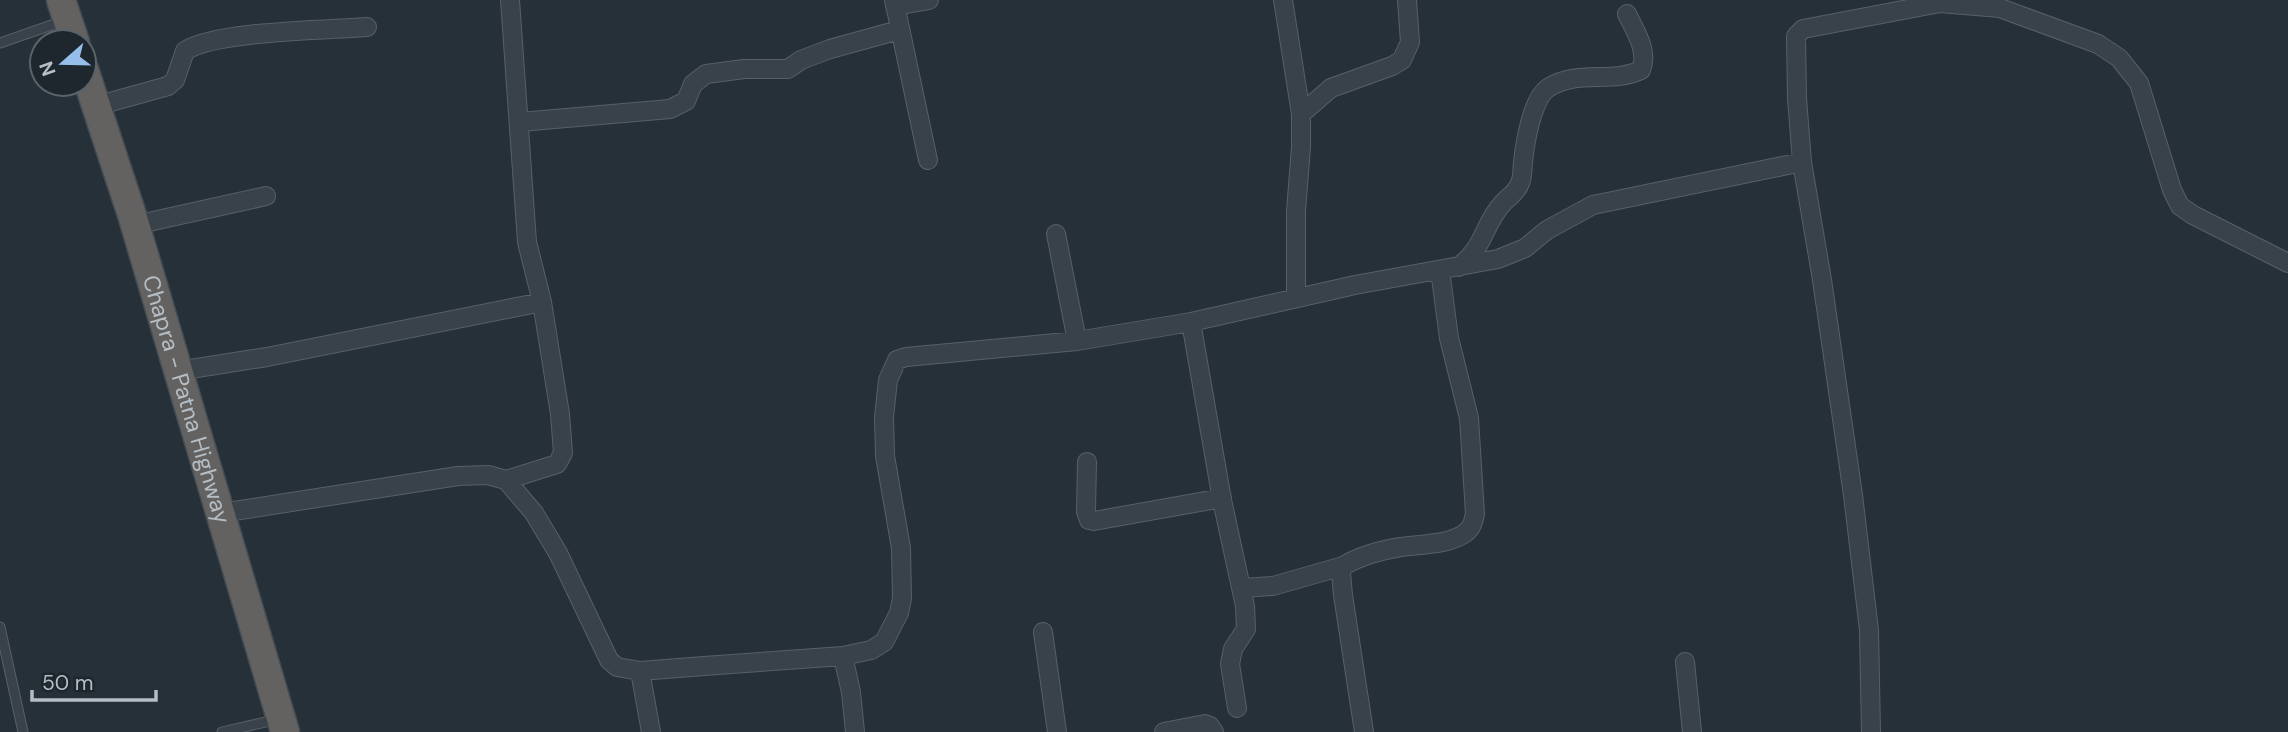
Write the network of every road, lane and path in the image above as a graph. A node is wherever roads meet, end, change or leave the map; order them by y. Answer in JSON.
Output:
{"nodes":[{"id":1,"x":510,"y":0,"type":"edge"},
{"id":2,"x":929,"y":0,"type":"edge"},
{"id":3,"x":1283,"y":0,"type":"edge"},
{"id":4,"x":1407,"y":0,"type":"edge"},
{"id":5,"x":894,"y":3,"type":"edge"},
{"id":6,"x":1628,"y":14,"type":"dead end"},
{"id":7,"x":68,"y":20,"type":"edge"},
{"id":8,"x":367,"y":27,"type":"dead end"},
{"id":9,"x":899,"y":30,"type":"junction"},
{"id":10,"x":0,"y":43,"type":"edge"},
{"id":11,"x":93,"y":98,"type":"edge"},
{"id":12,"x":96,"y":106,"type":"junction"},
{"id":13,"x":1301,"y":114,"type":"junction"},
{"id":14,"x":520,"y":122,"type":"junction"},
{"id":15,"x":928,"y":160,"type":"dead end"},
{"id":16,"x":1802,"y":162,"type":"junction"},
{"id":17,"x":266,"y":196,"type":"dead end"},
{"id":18,"x":135,"y":225,"type":"junction"},
{"id":19,"x":1056,"y":234,"type":"dead end"},
{"id":20,"x":2288,"y":263,"type":"edge"},
{"id":21,"x":1449,"y":269,"type":"junction"},
{"id":22,"x":1296,"y":297,"type":"junction"},
{"id":23,"x":542,"y":302,"type":"junction"},
{"id":24,"x":1191,"y":322,"type":"junction"},
{"id":25,"x":1077,"y":341,"type":"junction"},
{"id":26,"x":178,"y":371,"type":"junction"},
{"id":27,"x":1087,"y":462,"type":"dead end"},
{"id":28,"x":506,"y":480,"type":"junction"},
{"id":29,"x":1222,"y":498,"type":"junction"},
{"id":30,"x":220,"y":513,"type":"junction"},
{"id":31,"x":1343,"y":566,"type":"junction"},
{"id":32,"x":1242,"y":588,"type":"junction"},
{"id":33,"x":0,"y":627,"type":"edge"},
{"id":34,"x":1043,"y":632,"type":"dead end"},
{"id":35,"x":844,"y":656,"type":"junction"},
{"id":36,"x":1685,"y":662,"type":"dead end"},
{"id":37,"x":640,"y":671,"type":"junction"},
{"id":38,"x":1237,"y":708,"type":"dead end"},
{"id":39,"x":283,"y":725,"type":"edge"},
{"id":40,"x":23,"y":732,"type":"edge"},
{"id":41,"x":222,"y":732,"type":"edge"},
{"id":42,"x":651,"y":732,"type":"edge"},
{"id":43,"x":855,"y":732,"type":"edge"},
{"id":44,"x":1057,"y":732,"type":"edge"},
{"id":45,"x":1164,"y":732,"type":"edge"},
{"id":46,"x":1213,"y":732,"type":"edge"},
{"id":47,"x":1364,"y":732,"type":"edge"},
{"id":48,"x":1692,"y":732,"type":"edge"},
{"id":49,"x":1871,"y":732,"type":"edge"}],
"edges":[{"from":1,"to":14,"type":"street"},
{"from":2,"to":5,"type":"street"},
{"from":3,"to":13,"type":"street"},
{"from":4,"to":13,"type":"street"},
{"from":5,"to":9,"type":"street"},
{"from":6,"to":21,"type":"street"},
{"from":7,"to":10,"type":"lane"},
{"from":8,"to":12,"type":"street"},
{"from":9,"to":14,"type":"street"},
{"from":9,"to":15,"type":"street"},
{"from":11,"to":12,"type":"highway","name":"Chapra - Patna Highway"},
{"from":12,"to":18,"type":"highway","name":"Chapra - Patna Highway"},
{"from":13,"to":22,"type":"street"},
{"from":14,"to":23,"type":"street"},
{"from":16,"to":20,"type":"street"},
{"from":16,"to":21,"type":"street"},
{"from":16,"to":49,"type":"street"},
{"from":17,"to":18,"type":"street"},
{"from":18,"to":26,"type":"highway","name":"Chapra - Patna Highway"},
{"from":19,"to":25,"type":"street"},
{"from":21,"to":22,"type":"street"},
{"from":21,"to":31,"type":"street"},
{"from":22,"to":24,"type":"street"},
{"from":23,"to":26,"type":"street"},
{"from":23,"to":28,"type":"street"},
{"from":24,"to":25,"type":"street"},
{"from":24,"to":29,"type":"street"},
{"from":25,"to":35,"type":"street"},
{"from":26,"to":30,"type":"highway","name":"Chapra - Patna Highway"},
{"from":27,"to":29,"type":"street"},
{"from":28,"to":30,"type":"street"},
{"from":28,"to":37,"type":"street"},
{"from":29,"to":32,"type":"street"},
{"from":30,"to":39,"type":"highway","name":"Chapra - Patna Highway"},
{"from":31,"to":32,"type":"street"},
{"from":31,"to":47,"type":"street"},
{"from":32,"to":38,"type":"street"},
{"from":33,"to":40,"type":"lane"},
{"from":34,"to":44,"type":"street"},
{"from":35,"to":37,"type":"street"},
{"from":35,"to":43,"type":"street"},
{"from":36,"to":48,"type":"street"},
{"from":37,"to":42,"type":"street"},
{"from":39,"to":41,"type":"lane"},
{"from":45,"to":46,"type":"street"}]}
